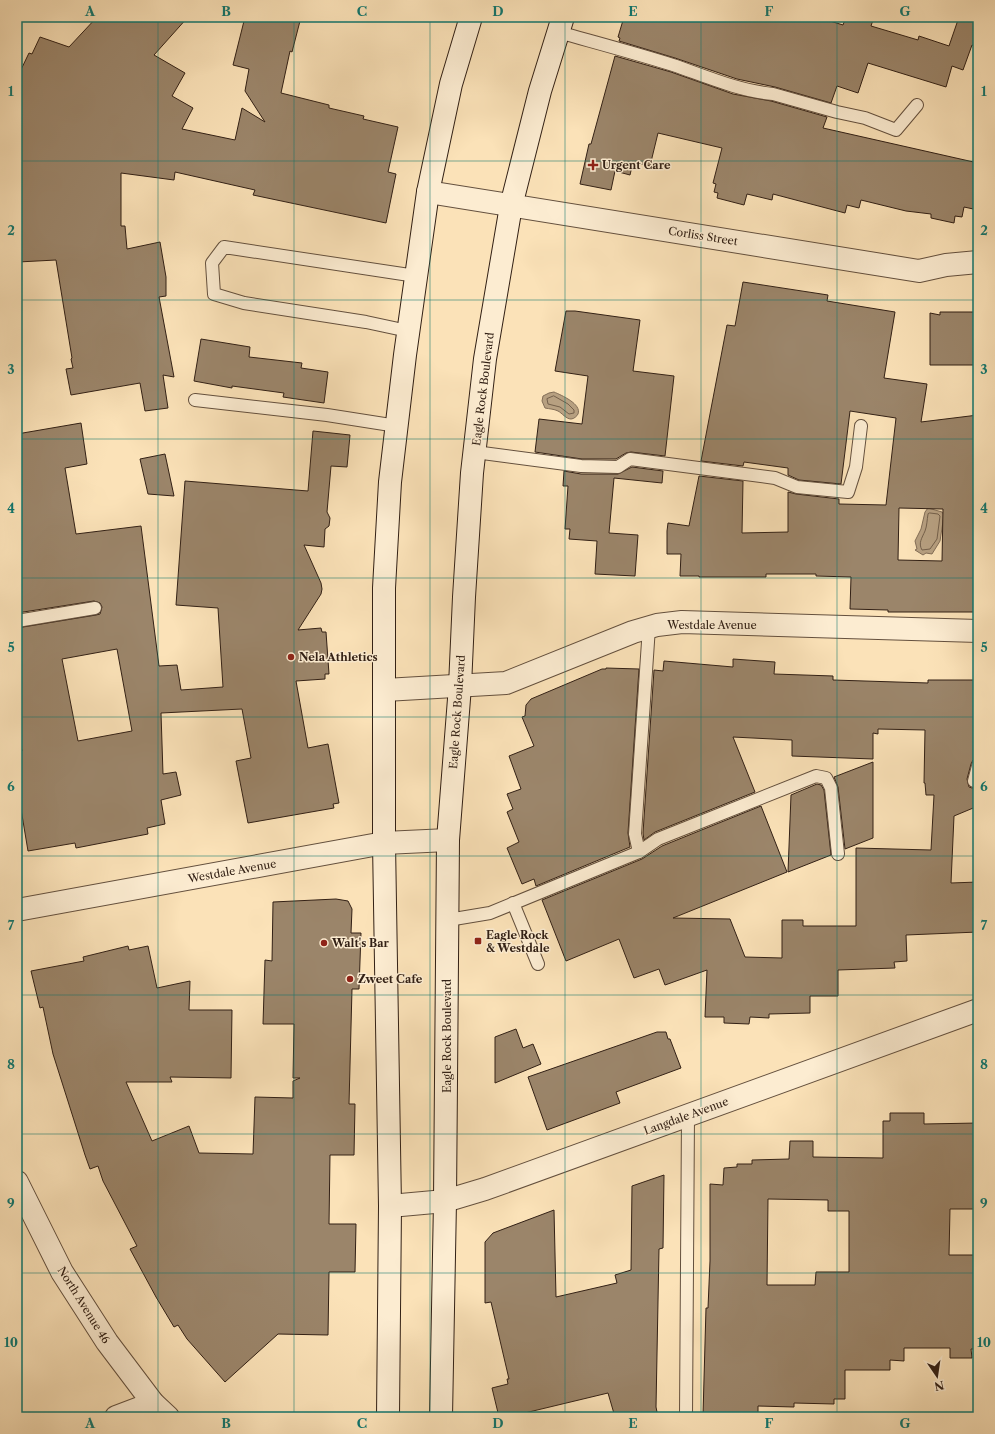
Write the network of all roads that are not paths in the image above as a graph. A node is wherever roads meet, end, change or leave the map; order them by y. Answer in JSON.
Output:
{"nodes":[{"id":1,"x":471,"y":17,"type":"edge"},
{"id":2,"x":561,"y":24,"type":"edge"},
{"id":3,"x":917,"y":105,"type":"dead end"},
{"id":4,"x":428,"y":192,"type":"junction"},
{"id":5,"x":511,"y":206,"type":"junction"},
{"id":6,"x":978,"y":262,"type":"edge"},
{"id":7,"x":416,"y":276,"type":"junction"},
{"id":8,"x":408,"y":331,"type":"junction"},
{"id":9,"x":195,"y":400,"type":"dead end"},
{"id":10,"x":397,"y":426,"type":"junction"},
{"id":11,"x":861,"y":426,"type":"dead end"},
{"id":12,"x":475,"y":452,"type":"junction"},
{"id":13,"x":95,"y":608,"type":"dead end"},
{"id":14,"x":17,"y":621,"type":"edge"},
{"id":15,"x":649,"y":627,"type":"junction"},
{"id":16,"x":978,"y":631,"type":"edge"},
{"id":17,"x":460,"y":686,"type":"junction"},
{"id":18,"x":385,"y":690,"type":"junction"},
{"id":19,"x":978,"y":766,"type":"edge"},
{"id":20,"x":974,"y":781,"type":"dead end"},
{"id":21,"x":448,"y":840,"type":"junction"},
{"id":22,"x":384,"y":843,"type":"junction"},
{"id":23,"x":639,"y":852,"type":"junction"},
{"id":24,"x":838,"y":854,"type":"dead end"},
{"id":25,"x":513,"y":903,"type":"junction"},
{"id":26,"x":17,"y":910,"type":"edge"},
{"id":27,"x":448,"y":920,"type":"junction"},
{"id":28,"x":538,"y":964,"type":"dead end"},
{"id":29,"x":978,"y":1010,"type":"edge"},
{"id":30,"x":688,"y":1115,"type":"junction"},
{"id":31,"x":17,"y":1182,"type":"edge"},
{"id":32,"x":446,"y":1201,"type":"junction"},
{"id":33,"x":390,"y":1206,"type":"junction"},
{"id":34,"x":161,"y":1410,"type":"edge"},
{"id":35,"x":116,"y":1417,"type":"edge"},
{"id":36,"x":388,"y":1417,"type":"edge"},
{"id":37,"x":441,"y":1417,"type":"edge"},
{"id":38,"x":686,"y":1417,"type":"edge"}],
"edges":[{"from":1,"to":4,"type":"main road"},
{"from":2,"to":3,"type":"lane"},
{"from":2,"to":5,"type":"main road","name":"Eagle Rock Boulevard"},
{"from":4,"to":5,"type":"main road","name":"Corliss Street"},
{"from":4,"to":7,"type":"main road"},
{"from":5,"to":6,"type":"main road","name":"Corliss Street"},
{"from":5,"to":12,"type":"main road","name":"Eagle Rock Boulevard"},
{"from":7,"to":8,"type":"main road"},
{"from":7,"to":8,"type":"lane"},
{"from":8,"to":10,"type":"main road"},
{"from":9,"to":10,"type":"lane"},
{"from":10,"to":18,"type":"main road"},
{"from":11,"to":12,"type":"lane"},
{"from":12,"to":17,"type":"main road","name":"Eagle Rock Boulevard"},
{"from":13,"to":14,"type":"lane"},
{"from":15,"to":16,"type":"main road","name":"Westdale Avenue"},
{"from":15,"to":17,"type":"main road","name":"Westdale Avenue"},
{"from":15,"to":23,"type":"lane"},
{"from":17,"to":18,"type":"main road","name":"Westdale Avenue"},
{"from":17,"to":21,"type":"main road","name":"Eagle Rock Boulevard"},
{"from":18,"to":22,"type":"main road"},
{"from":19,"to":20,"type":"lane"},
{"from":21,"to":22,"type":"main road","name":"Westdale Avenue"},
{"from":21,"to":27,"type":"main road","name":"Eagle Rock Boulevard"},
{"from":22,"to":26,"type":"main road","name":"Westdale Avenue"},
{"from":22,"to":33,"type":"main road"},
{"from":23,"to":24,"type":"lane"},
{"from":23,"to":25,"type":"lane"},
{"from":25,"to":27,"type":"lane"},
{"from":25,"to":28,"type":"lane"},
{"from":27,"to":32,"type":"main road","name":"Eagle Rock Boulevard"},
{"from":29,"to":30,"type":"main road","name":"Langdale Avenue"},
{"from":30,"to":32,"type":"main road","name":"Langdale Avenue"},
{"from":30,"to":38,"type":"lane"},
{"from":31,"to":34,"type":"main road","name":"North Avenue 46"},
{"from":32,"to":33,"type":"main road","name":"Langdale Avenue"},
{"from":32,"to":37,"type":"main road","name":"Eagle Rock Boulevard"},
{"from":33,"to":36,"type":"main road"},
{"from":34,"to":35,"type":"main road"}]}
